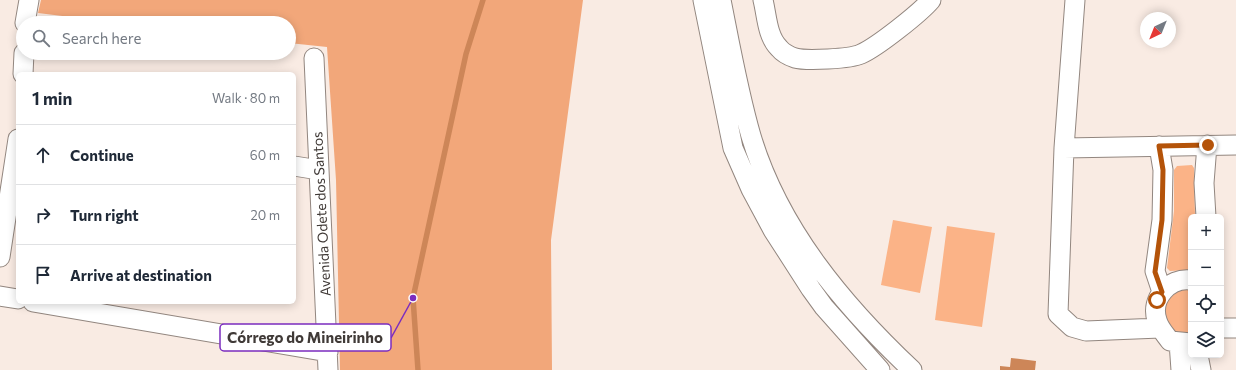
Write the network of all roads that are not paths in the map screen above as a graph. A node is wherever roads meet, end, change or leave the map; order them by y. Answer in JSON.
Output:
{"nodes":[{"id":1,"x":703,"y":0,"type":"edge"},
{"id":2,"x":721,"y":0,"type":"edge"},
{"id":3,"x":763,"y":0,"type":"edge"},
{"id":4,"x":931,"y":0,"type":"edge"},
{"id":5,"x":1075,"y":0,"type":"edge"},
{"id":6,"x":314,"y":58,"type":"dead end"},
{"id":7,"x":24,"y":60,"type":"edge"},
{"id":8,"x":23,"y":72,"type":"edge"},
{"id":9,"x":1208,"y":145,"type":"junction"},
{"id":10,"x":1236,"y":145,"type":"edge"},
{"id":11,"x":1159,"y":146,"type":"junction"},
{"id":12,"x":1064,"y":148,"type":"junction"},
{"id":13,"x":16,"y":152,"type":"edge"},
{"id":14,"x":296,"y":166,"type":"edge"},
{"id":15,"x":319,"y":170,"type":"junction"},
{"id":16,"x":1206,"y":214,"type":"edge"},
{"id":17,"x":0,"y":257,"type":"edge"},
{"id":18,"x":1188,"y":280,"type":"edge"},
{"id":19,"x":1162,"y":292,"type":"junction"},
{"id":20,"x":0,"y":296,"type":"edge"},
{"id":21,"x":16,"y":300,"type":"edge"},
{"id":22,"x":43,"y":304,"type":"edge"},
{"id":23,"x":1160,"y":328,"type":"junction"},
{"id":24,"x":1224,"y":328,"type":"edge"},
{"id":25,"x":1236,"y":328,"type":"edge"},
{"id":26,"x":1185,"y":343,"type":"edge"},
{"id":27,"x":1199,"y":358,"type":"edge"},
{"id":28,"x":328,"y":361,"type":"edge"},
{"id":29,"x":880,"y":370,"type":"edge"},
{"id":30,"x":912,"y":370,"type":"edge"},
{"id":31,"x":1180,"y":370,"type":"edge"},
{"id":32,"x":1201,"y":370,"type":"edge"}],
"edges":[{"from":1,"to":29,"type":"street"},
{"from":2,"to":30,"type":"street"},
{"from":3,"to":4,"type":"street"},
{"from":5,"to":12,"type":"street"},
{"from":6,"to":15,"type":"street","name":"Avenida Odete dos Santos"},
{"from":7,"to":8,"type":"street"},
{"from":9,"to":10,"type":"street"},
{"from":9,"to":11,"type":"street"},
{"from":9,"to":16,"type":"street"},
{"from":11,"to":12,"type":"street"},
{"from":11,"to":19,"type":"street"},
{"from":12,"to":23,"type":"street"},
{"from":13,"to":17,"type":"street"},
{"from":14,"to":15,"type":"street"},
{"from":15,"to":28,"type":"street","name":"Avenida Odete dos Santos"},
{"from":18,"to":19,"type":"street"},
{"from":19,"to":23,"type":"street"},
{"from":20,"to":21,"type":"street"},
{"from":22,"to":28,"type":"street"},
{"from":23,"to":26,"type":"street"},
{"from":24,"to":25,"type":"street"},
{"from":26,"to":31,"type":"street"},
{"from":27,"to":32,"type":"street"}]}
